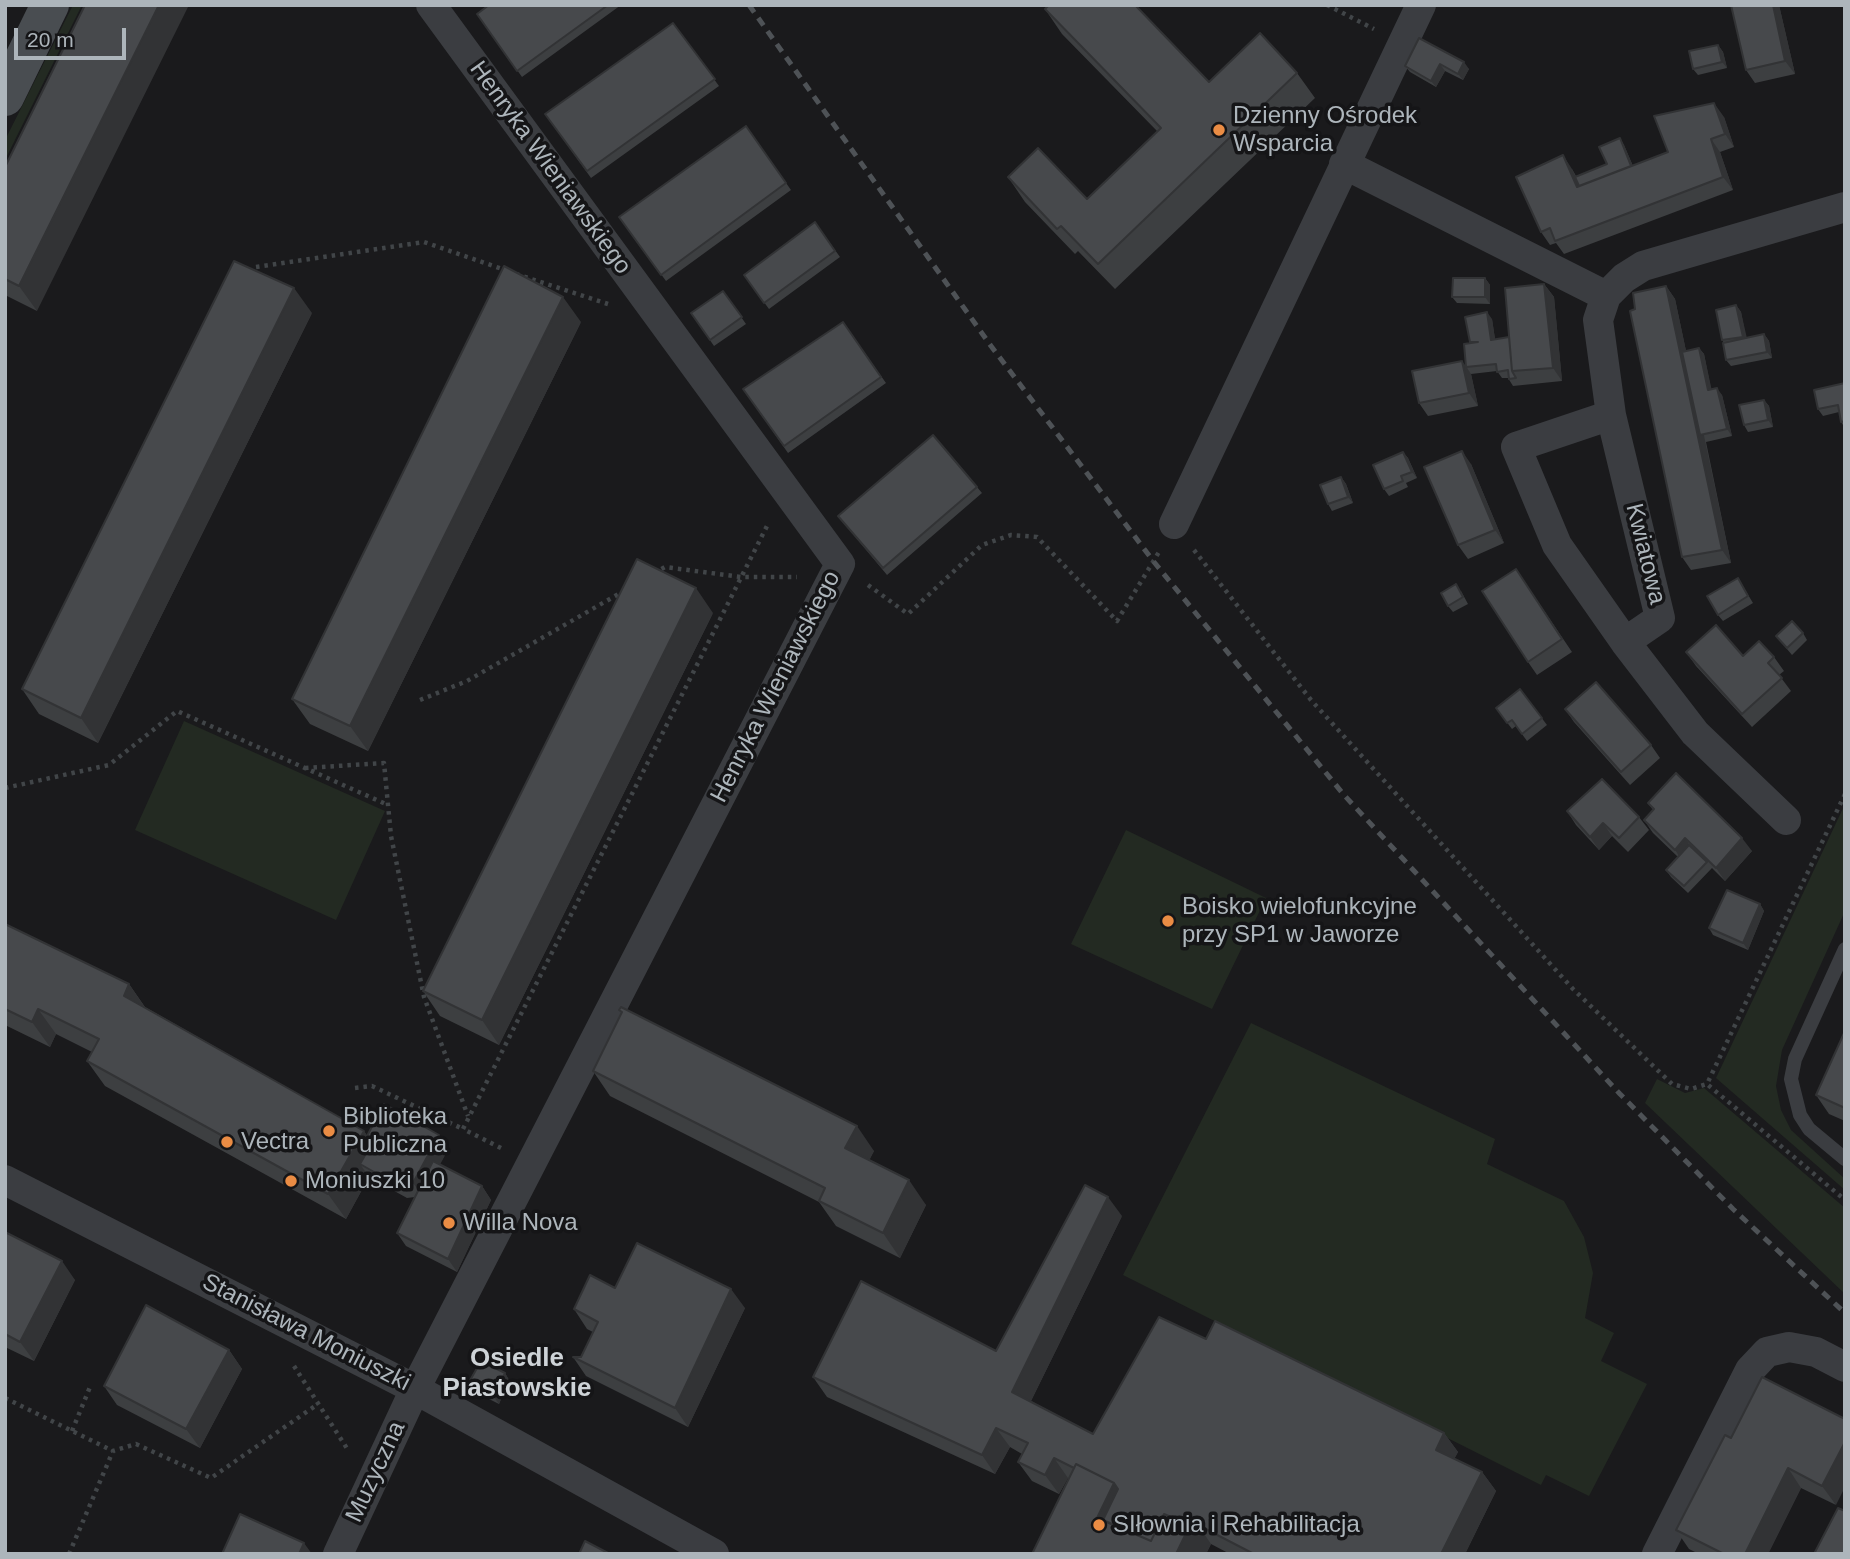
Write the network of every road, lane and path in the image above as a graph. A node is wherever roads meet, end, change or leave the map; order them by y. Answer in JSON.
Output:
{"nodes":[{"id":1,"x":50,"y":5,"type":"edge"},
{"id":2,"x":430,"y":5,"type":"edge"},
{"id":3,"x":1326,"y":5,"type":"edge"},
{"id":4,"x":1421,"y":5,"type":"edge"},
{"id":5,"x":1402,"y":43,"type":"junction"},
{"id":6,"x":5,"y":97,"type":"edge"},
{"id":7,"x":1344,"y":164,"type":"junction"},
{"id":8,"x":1845,"y":206,"type":"edge"},
{"id":9,"x":256,"y":267,"type":"dead end"},
{"id":10,"x":1606,"y":296,"type":"junction"},
{"id":11,"x":608,"y":304,"type":"dead end"},
{"id":12,"x":1611,"y":415,"type":"junction"},
{"id":13,"x":786,"y":489,"type":"junction"},
{"id":14,"x":1174,"y":524,"type":"junction"},
{"id":15,"x":837,"y":571,"type":"junction"},
{"id":16,"x":741,"y":577,"type":"junction"},
{"id":17,"x":642,"y":580,"type":"edge"},
{"id":18,"x":630,"y":587,"type":"edge"},
{"id":19,"x":1625,"y":642,"type":"junction"},
{"id":20,"x":420,"y":700,"type":"dead end"},
{"id":21,"x":305,"y":768,"type":"junction"},
{"id":22,"x":5,"y":788,"type":"edge"},
{"id":23,"x":1845,"y":794,"type":"edge"},
{"id":24,"x":388,"y":805,"type":"junction"},
{"id":25,"x":1786,"y":820,"type":"dead end"},
{"id":26,"x":1845,"y":949,"type":"edge"},
{"id":27,"x":1707,"y":1084,"type":"junction"},
{"id":28,"x":355,"y":1088,"type":"dead end"},
{"id":29,"x":469,"y":1117,"type":"junction"},
{"id":30,"x":463,"y":1129,"type":"junction"},
{"id":31,"x":1845,"y":1158,"type":"edge"},
{"id":32,"x":531,"y":1164,"type":"junction"},
{"id":33,"x":5,"y":1180,"type":"edge"},
{"id":34,"x":1845,"y":1200,"type":"edge"},
{"id":35,"x":293,"y":1364,"type":"dead end"},
{"id":36,"x":1845,"y":1367,"type":"edge"},
{"id":37,"x":90,"y":1387,"type":"dead end"},
{"id":38,"x":415,"y":1389,"type":"junction"},
{"id":39,"x":5,"y":1398,"type":"edge"},
{"id":40,"x":318,"y":1404,"type":"junction"},
{"id":41,"x":72,"y":1431,"type":"junction"},
{"id":42,"x":113,"y":1451,"type":"junction"},
{"id":43,"x":354,"y":1459,"type":"dead end"},
{"id":44,"x":69,"y":1554,"type":"edge"},
{"id":45,"x":338,"y":1554,"type":"edge"},
{"id":46,"x":714,"y":1554,"type":"edge"},
{"id":47,"x":1657,"y":1554,"type":"edge"}],
"edges":[{"from":1,"to":6,"type":"main road"},
{"from":2,"to":13,"type":"street","name":"Henryka Wieniawskiego"},
{"from":3,"to":5,"type":"path"},
{"from":4,"to":5,"type":"street"},
{"from":5,"to":7,"type":"street"},
{"from":7,"to":10,"type":"street"},
{"from":7,"to":14,"type":"street"},
{"from":8,"to":10,"type":"street"},
{"from":9,"to":11,"type":"path"},
{"from":10,"to":12,"type":"street","name":"Kwiatowa"},
{"from":12,"to":19,"type":"street","name":"Kwiatowa"},
{"from":12,"to":19,"type":"street"},
{"from":13,"to":15,"type":"street","name":"Henryka Wieniawskiego"},
{"from":13,"to":16,"type":"path"},
{"from":14,"to":15,"type":"path"},
{"from":14,"to":27,"type":"path"},
{"from":15,"to":16,"type":"path"},
{"from":15,"to":32,"type":"street","name":"Henryka Wieniawskiego"},
{"from":16,"to":17,"type":"path"},
{"from":16,"to":29,"type":"path"},
{"from":18,"to":20,"type":"path"},
{"from":19,"to":25,"type":"street"},
{"from":21,"to":22,"type":"path"},
{"from":21,"to":24,"type":"path"},
{"from":21,"to":24,"type":"path"},
{"from":23,"to":27,"type":"path"},
{"from":24,"to":29,"type":"path"},
{"from":26,"to":31,"type":"lane"},
{"from":27,"to":34,"type":"path"},
{"from":28,"to":30,"type":"path"},
{"from":29,"to":30,"type":"path"},
{"from":30,"to":32,"type":"path"},
{"from":32,"to":38,"type":"street","name":"Henryka Wieniawskiego"},
{"from":33,"to":38,"type":"street","name":"Stanisława Moniuszki"},
{"from":35,"to":40,"type":"path"},
{"from":36,"to":47,"type":"street"},
{"from":37,"to":41,"type":"path"},
{"from":38,"to":45,"type":"street","name":"Muzyczna"},
{"from":38,"to":46,"type":"street","name":"Stanisława Moniuszki"},
{"from":39,"to":41,"type":"path"},
{"from":40,"to":42,"type":"path"},
{"from":40,"to":43,"type":"path"},
{"from":41,"to":42,"type":"path"},
{"from":42,"to":44,"type":"path"}]}
